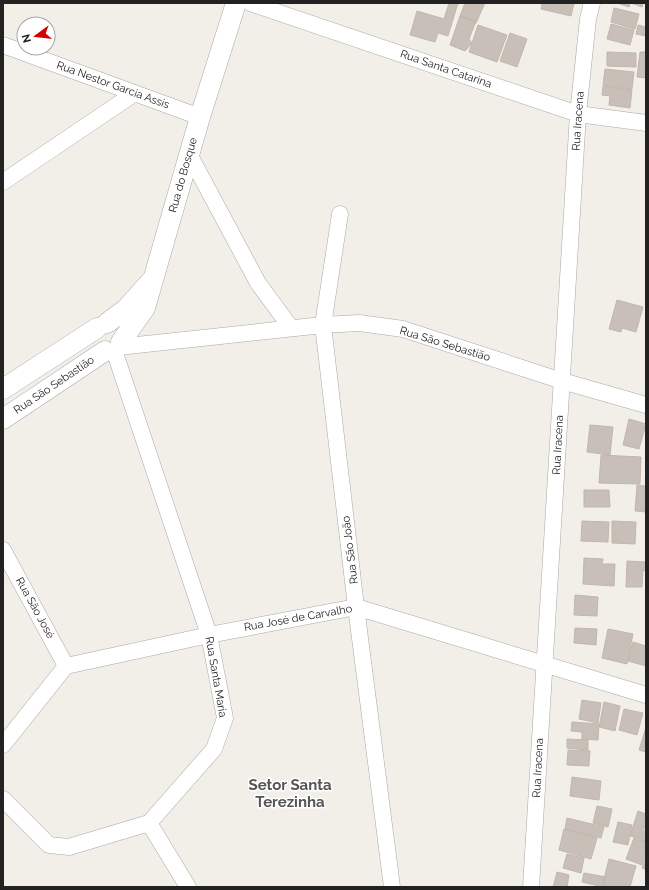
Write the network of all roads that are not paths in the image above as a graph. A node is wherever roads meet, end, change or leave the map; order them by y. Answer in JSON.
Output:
{"nodes":[{"id":1,"x":236,"y":3,"type":"edge"},
{"id":2,"x":250,"y":3,"type":"edge"},
{"id":3,"x":592,"y":3,"type":"edge"},
{"id":4,"x":3,"y":45,"type":"edge"},
{"id":5,"x":135,"y":93,"type":"junction"},
{"id":6,"x":578,"y":114,"type":"junction"},
{"id":7,"x":200,"y":117,"type":"junction"},
{"id":8,"x":646,"y":123,"type":"edge"},
{"id":9,"x":189,"y":154,"type":"junction"},
{"id":10,"x":3,"y":182,"type":"edge"},
{"id":11,"x":340,"y":214,"type":"dead end"},
{"id":12,"x":155,"y":277,"type":"junction"},
{"id":13,"x":102,"y":325,"type":"junction"},
{"id":14,"x":323,"y":325,"type":"junction"},
{"id":15,"x":291,"y":328,"type":"junction"},
{"id":16,"x":115,"y":348,"type":"junction"},
{"id":17,"x":562,"y":381,"type":"junction"},
{"id":18,"x":3,"y":389,"type":"edge"},
{"id":19,"x":646,"y":406,"type":"edge"},
{"id":20,"x":3,"y":419,"type":"edge"},
{"id":21,"x":3,"y":550,"type":"edge"},
{"id":22,"x":356,"y":607,"type":"junction"},
{"id":23,"x":208,"y":635,"type":"junction"},
{"id":24,"x":545,"y":663,"type":"junction"},
{"id":25,"x":66,"y":666,"type":"junction"},
{"id":26,"x":646,"y":695,"type":"edge"},
{"id":27,"x":3,"y":744,"type":"edge"},
{"id":28,"x":3,"y":798,"type":"edge"},
{"id":29,"x":149,"y":823,"type":"junction"},
{"id":30,"x":188,"y":887,"type":"edge"},
{"id":31,"x":392,"y":887,"type":"edge"},
{"id":32,"x":531,"y":887,"type":"edge"}],
"edges":[{"from":1,"to":7,"type":"street","name":"Rua do Bosque"},
{"from":2,"to":6,"type":"street","name":"Rua Santa Catarina"},
{"from":3,"to":6,"type":"street","name":"Rua Iracena"},
{"from":4,"to":5,"type":"street","name":"Rua Nestor Garcia Assis"},
{"from":5,"to":7,"type":"street","name":"Rua Nestor Garcia Assis"},
{"from":5,"to":10,"type":"street"},
{"from":6,"to":8,"type":"street","name":"Rua Santa Catarina"},
{"from":6,"to":17,"type":"street","name":"Rua Iracena"},
{"from":7,"to":9,"type":"street","name":"Rua do Bosque"},
{"from":9,"to":12,"type":"street","name":"Rua do Bosque"},
{"from":9,"to":15,"type":"street"},
{"from":11,"to":14,"type":"street","name":"Rua São João"},
{"from":12,"to":13,"type":"street"},
{"from":12,"to":16,"type":"street","name":"Rua do Bosque"},
{"from":13,"to":16,"type":"street"},
{"from":13,"to":18,"type":"street"},
{"from":14,"to":15,"type":"street","name":"Rua São Sebastião"},
{"from":14,"to":17,"type":"street","name":"Rua São Sebastião"},
{"from":14,"to":22,"type":"street","name":"Rua São João"},
{"from":15,"to":16,"type":"street","name":"Rua São Sebastião"},
{"from":16,"to":20,"type":"street","name":"Rua São Sebastião"},
{"from":16,"to":23,"type":"street","name":"Rua Santa Maria"},
{"from":17,"to":19,"type":"street","name":"Rua São Sebastião"},
{"from":17,"to":24,"type":"street","name":"Rua Iracena"},
{"from":21,"to":25,"type":"street","name":"Rua São José"},
{"from":22,"to":23,"type":"street","name":"Rua José de Carvalho"},
{"from":22,"to":24,"type":"street","name":"Rua José de Carvalho"},
{"from":22,"to":31,"type":"street","name":"Rua São João"},
{"from":23,"to":25,"type":"street","name":"Rua José de Carvalho"},
{"from":23,"to":29,"type":"street","name":"Rua Santa Maria"},
{"from":24,"to":26,"type":"street","name":"Rua José de Carvalho"},
{"from":24,"to":32,"type":"street","name":"Rua Iracena"},
{"from":25,"to":27,"type":"street"},
{"from":28,"to":29,"type":"street"},
{"from":29,"to":30,"type":"street"}]}
